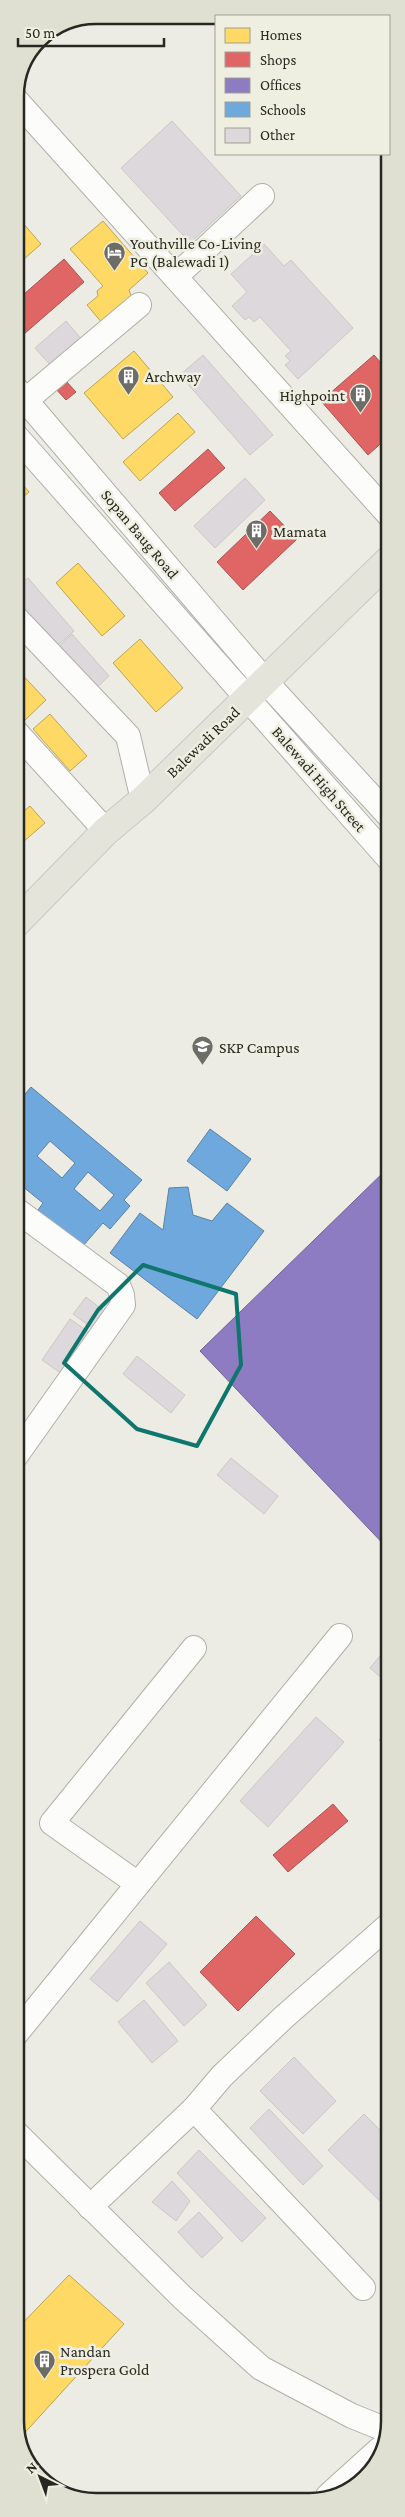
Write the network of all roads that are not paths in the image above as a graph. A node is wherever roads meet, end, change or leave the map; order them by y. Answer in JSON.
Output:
{"nodes":[{"id":1,"x":24,"y":109,"type":"edge"},
{"id":2,"x":262,"y":196,"type":"dead end"},
{"id":3,"x":175,"y":277,"type":"junction"},
{"id":4,"x":139,"y":306,"type":"dead end"},
{"id":5,"x":24,"y":391,"type":"edge"},
{"id":6,"x":24,"y":399,"type":"edge"},
{"id":7,"x":24,"y":444,"type":"edge"},
{"id":8,"x":381,"y":506,"type":"edge"},
{"id":9,"x":381,"y":569,"type":"edge"},
{"id":10,"x":24,"y":626,"type":"edge"},
{"id":11,"x":256,"y":690,"type":"junction"},
{"id":12,"x":24,"y":741,"type":"edge"},
{"id":13,"x":143,"y":800,"type":"junction"},
{"id":14,"x":381,"y":808,"type":"edge"},
{"id":15,"x":106,"y":831,"type":"junction"},
{"id":16,"x":381,"y":849,"type":"edge"},
{"id":17,"x":24,"y":915,"type":"edge"},
{"id":18,"x":24,"y":1216,"type":"edge"},
{"id":19,"x":24,"y":1444,"type":"edge"},
{"id":20,"x":340,"y":1636,"type":"dead end"},
{"id":21,"x":194,"y":1648,"type":"dead end"},
{"id":22,"x":138,"y":1884,"type":"junction"},
{"id":23,"x":381,"y":1932,"type":"edge"},
{"id":24,"x":24,"y":2023,"type":"edge"},
{"id":25,"x":194,"y":2109,"type":"junction"},
{"id":26,"x":24,"y":2141,"type":"edge"},
{"id":27,"x":90,"y":2207,"type":"junction"},
{"id":28,"x":362,"y":2288,"type":"dead end"},
{"id":29,"x":381,"y":2427,"type":"edge"},
{"id":30,"x":372,"y":2457,"type":"edge"},
{"id":31,"x":338,"y":2487,"type":"edge"}],
"edges":[{"from":1,"to":3,"type":"street"},
{"from":2,"to":3,"type":"street"},
{"from":3,"to":8,"type":"street"},
{"from":4,"to":5,"type":"street"},
{"from":6,"to":11,"type":"street","name":"Sopan Baug Road"},
{"from":7,"to":11,"type":"street","name":"Sopan Baug Road"},
{"from":9,"to":11,"type":"main road","name":"Balewadi Road"},
{"from":10,"to":13,"type":"street"},
{"from":11,"to":13,"type":"main road","name":"Balewadi Road"},
{"from":11,"to":14,"type":"street","name":"Balewadi High Street"},
{"from":11,"to":16,"type":"street","name":"Balewadi High Street"},
{"from":12,"to":15,"type":"street"},
{"from":13,"to":15,"type":"main road","name":"Balewadi Road"},
{"from":15,"to":17,"type":"main road","name":"Balewadi Road"},
{"from":18,"to":19,"type":"street"},
{"from":20,"to":22,"type":"street"},
{"from":21,"to":22,"type":"street"},
{"from":22,"to":24,"type":"street"},
{"from":23,"to":25,"type":"street"},
{"from":25,"to":27,"type":"street"},
{"from":25,"to":28,"type":"street"},
{"from":26,"to":27,"type":"street"},
{"from":27,"to":29,"type":"street"},
{"from":30,"to":31,"type":"street"}]}
